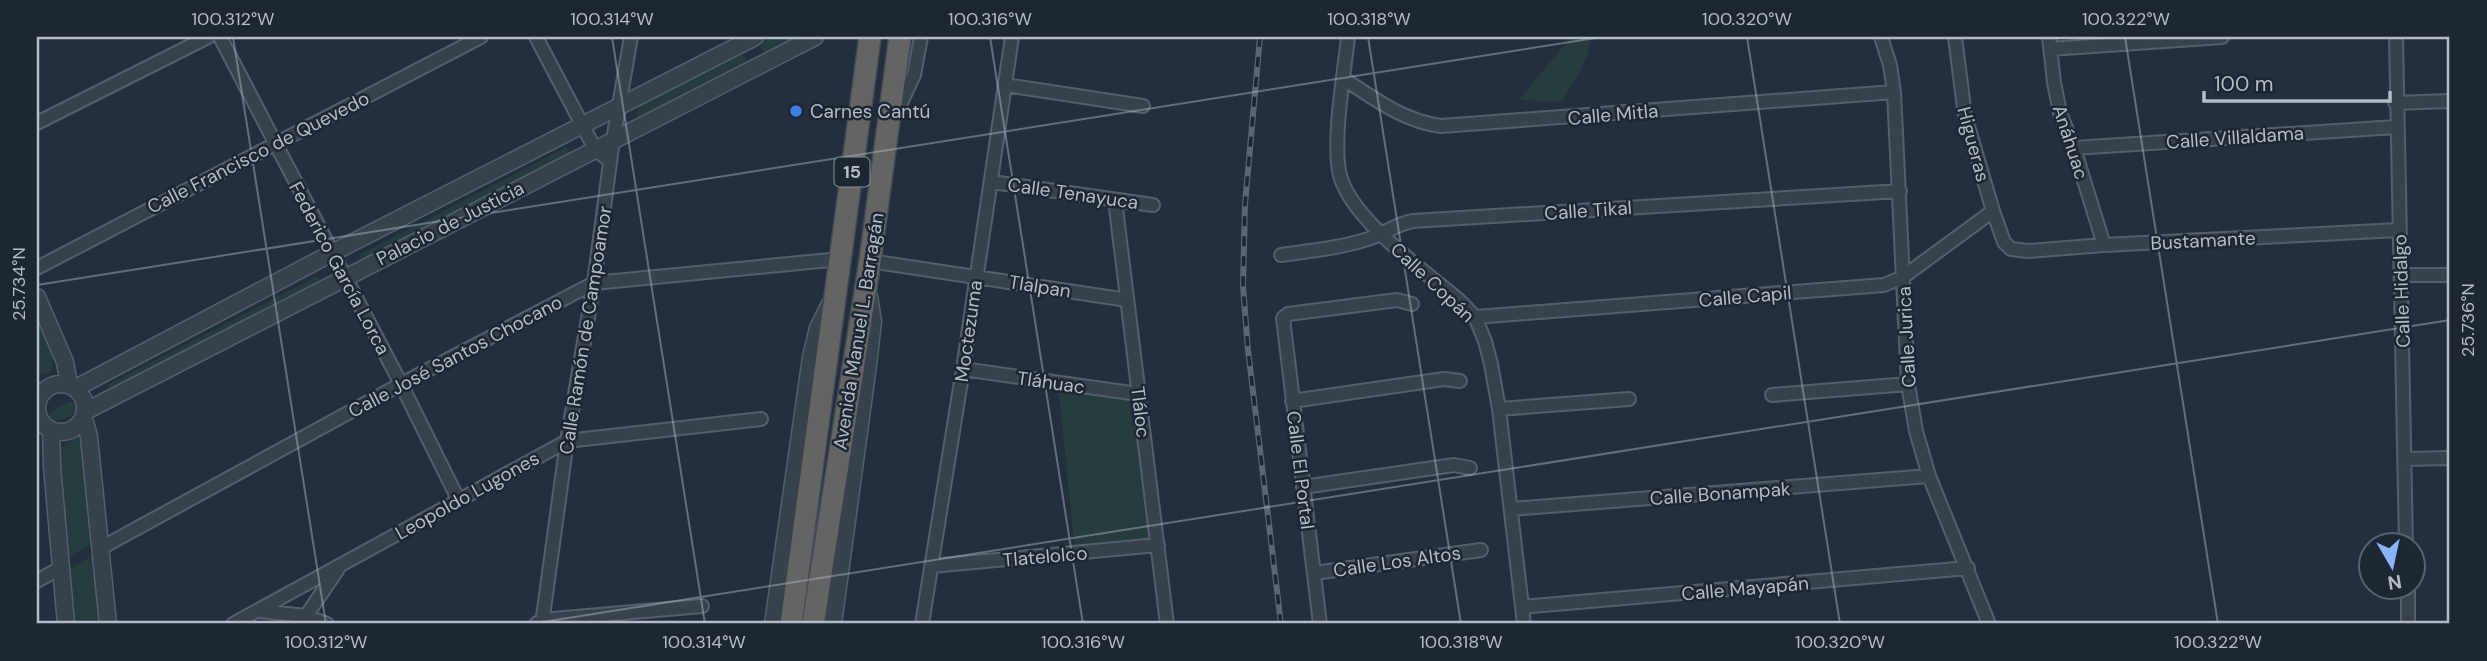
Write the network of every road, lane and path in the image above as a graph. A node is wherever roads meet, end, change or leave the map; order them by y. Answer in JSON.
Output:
{"nodes":[{"id":1,"x":208,"y":37,"type":"edge"},
{"id":2,"x":220,"y":37,"type":"edge"},
{"id":3,"x":481,"y":37,"type":"edge"},
{"id":4,"x":536,"y":37,"type":"edge"},
{"id":5,"x":631,"y":37,"type":"edge"},
{"id":6,"x":756,"y":37,"type":"edge"},
{"id":7,"x":815,"y":37,"type":"edge"},
{"id":8,"x":901,"y":37,"type":"edge"},
{"id":9,"x":921,"y":37,"type":"edge"},
{"id":10,"x":1012,"y":37,"type":"edge"},
{"id":11,"x":1348,"y":37,"type":"edge"},
{"id":12,"x":1881,"y":37,"type":"edge"},
{"id":13,"x":1955,"y":37,"type":"edge"},
{"id":14,"x":2222,"y":37,"type":"edge"},
{"id":15,"x":2396,"y":37,"type":"edge"},
{"id":16,"x":867,"y":41,"type":"edge"},
{"id":17,"x":2050,"y":43,"type":"edge"},
{"id":18,"x":735,"y":47,"type":"junction"},
{"id":19,"x":770,"y":60,"type":"junction"},
{"id":20,"x":750,"y":70,"type":"junction"},
{"id":21,"x":1344,"y":79,"type":"junction"},
{"id":22,"x":1005,"y":85,"type":"junction"},
{"id":23,"x":1894,"y":92,"type":"junction"},
{"id":24,"x":2450,"y":101,"type":"edge"},
{"id":25,"x":2395,"y":103,"type":"junction"},
{"id":26,"x":620,"y":106,"type":"junction"},
{"id":27,"x":1143,"y":106,"type":"dead end"},
{"id":28,"x":37,"y":123,"type":"edge"},
{"id":29,"x":582,"y":125,"type":"junction"},
{"id":30,"x":2396,"y":127,"type":"junction"},
{"id":31,"x":888,"y":131,"type":"junction"},
{"id":32,"x":613,"y":141,"type":"junction"},
{"id":33,"x":274,"y":144,"type":"junction"},
{"id":34,"x":2074,"y":148,"type":"junction"},
{"id":35,"x":595,"y":149,"type":"junction"},
{"id":36,"x":610,"y":161,"type":"junction"},
{"id":37,"x":992,"y":182,"type":"junction"},
{"id":38,"x":1900,"y":191,"type":"junction"},
{"id":39,"x":1115,"y":200,"type":"junction"},
{"id":40,"x":1153,"y":205,"type":"dead end"},
{"id":41,"x":1993,"y":211,"type":"junction"},
{"id":42,"x":2399,"y":230,"type":"junction"},
{"id":43,"x":1381,"y":233,"type":"junction"},
{"id":44,"x":2104,"y":245,"type":"junction"},
{"id":45,"x":2008,"y":247,"type":"joint"},
{"id":46,"x":332,"y":253,"type":"junction"},
{"id":47,"x":1281,"y":255,"type":"dead end"},
{"id":48,"x":840,"y":259,"type":"junction"},
{"id":49,"x":870,"y":261,"type":"junction"},
{"id":50,"x":37,"y":268,"type":"edge"},
{"id":51,"x":2401,"y":275,"type":"junction"},
{"id":52,"x":2450,"y":275,"type":"edge"},
{"id":53,"x":344,"y":276,"type":"junction"},
{"id":54,"x":976,"y":276,"type":"junction"},
{"id":55,"x":1903,"y":276,"type":"junction"},
{"id":56,"x":594,"y":283,"type":"junction"},
{"id":57,"x":866,"y":283,"type":"junction"},
{"id":58,"x":836,"y":294,"type":"junction"},
{"id":59,"x":37,"y":297,"type":"edge"},
{"id":60,"x":1127,"y":300,"type":"junction"},
{"id":61,"x":1412,"y":303,"type":"dead end"},
{"id":62,"x":1475,"y":317,"type":"junction"},
{"id":63,"x":65,"y":362,"type":"junction"},
{"id":64,"x":963,"y":369,"type":"junction"},
{"id":65,"x":1460,"y":381,"type":"dead end"},
{"id":66,"x":401,"y":384,"type":"junction"},
{"id":67,"x":1908,"y":384,"type":"junction"},
{"id":68,"x":73,"y":387,"type":"junction"},
{"id":69,"x":1138,"y":394,"type":"junction"},
{"id":70,"x":1772,"y":395,"type":"dead end"},
{"id":71,"x":37,"y":399,"type":"edge"},
{"id":72,"x":1629,"y":399,"type":"dead end"},
{"id":73,"x":1292,"y":401,"type":"junction"},
{"id":74,"x":1499,"y":410,"type":"junction"},
{"id":75,"x":85,"y":415,"type":"junction"},
{"id":76,"x":761,"y":419,"type":"dead end"},
{"id":77,"x":45,"y":430,"type":"edge"},
{"id":78,"x":567,"y":441,"type":"junction"},
{"id":79,"x":2450,"y":458,"type":"edge"},
{"id":80,"x":2404,"y":459,"type":"junction"},
{"id":81,"x":1470,"y":468,"type":"dead end"},
{"id":82,"x":1929,"y":476,"type":"junction"},
{"id":83,"x":1303,"y":487,"type":"junction"},
{"id":84,"x":822,"y":489,"type":"junction"},
{"id":85,"x":458,"y":499,"type":"junction"},
{"id":86,"x":1511,"y":509,"type":"junction"},
{"id":87,"x":2406,"y":532,"type":"edge"},
{"id":88,"x":1158,"y":545,"type":"junction"},
{"id":89,"x":101,"y":548,"type":"junction"},
{"id":90,"x":1481,"y":550,"type":"dead end"},
{"id":91,"x":341,"y":565,"type":"junction"},
{"id":92,"x":932,"y":566,"type":"junction"},
{"id":93,"x":62,"y":567,"type":"junction"},
{"id":94,"x":1968,"y":568,"type":"junction"},
{"id":95,"x":1314,"y":573,"type":"junction"},
{"id":96,"x":37,"y":581,"type":"edge"},
{"id":97,"x":2407,"y":602,"type":"edge"},
{"id":98,"x":702,"y":606,"type":"dead end"},
{"id":99,"x":1522,"y":607,"type":"junction"},
{"id":100,"x":258,"y":611,"type":"junction"},
{"id":101,"x":302,"y":620,"type":"edge"},
{"id":102,"x":540,"y":623,"type":"edge"},
{"id":103,"x":66,"y":624,"type":"edge"},
{"id":104,"x":108,"y":624,"type":"edge"},
{"id":105,"x":233,"y":624,"type":"edge"},
{"id":106,"x":327,"y":624,"type":"edge"},
{"id":107,"x":773,"y":624,"type":"edge"},
{"id":108,"x":791,"y":624,"type":"edge"},
{"id":109,"x":813,"y":624,"type":"edge"},
{"id":110,"x":833,"y":624,"type":"edge"},
{"id":111,"x":922,"y":624,"type":"edge"},
{"id":112,"x":1167,"y":624,"type":"edge"},
{"id":113,"x":1320,"y":624,"type":"edge"},
{"id":114,"x":1524,"y":624,"type":"edge"},
{"id":115,"x":1989,"y":624,"type":"edge"},
{"id":116,"x":2408,"y":624,"type":"edge"}],
"edges":[{"from":1,"to":28,"type":"street"},
{"from":2,"to":33,"type":"street","name":"Federico García Lorca"},
{"from":3,"to":33,"type":"street","name":"Calle Francisco de Quevedo"},
{"from":4,"to":29,"type":"street"},
{"from":5,"to":26,"type":"street","name":"Calle Ramón de Campoamor"},
{"from":6,"to":18,"type":"street","name":"Palacio de Justicia"},
{"from":6,"to":19,"type":"street"},
{"from":7,"to":19,"type":"street","name":"Palacio de Justicia"},
{"from":8,"to":31,"type":"highway","name":"Avenida Manuel L. Barragán","number":"15"},
{"from":9,"to":31,"type":"street"},
{"from":10,"to":22,"type":"street","name":"Moctezuma"},
{"from":11,"to":21,"type":"street","name":"Calle Copán"},
{"from":12,"to":23,"type":"street","name":"Calle Jurica"},
{"from":13,"to":41,"type":"street","name":"Higueras"},
{"from":14,"to":17,"type":"street"},
{"from":15,"to":25,"type":"street","name":"Calle Hidalgo"},
{"from":16,"to":48,"type":"highway","name":"Avenida Manuel L. Barragán","number":"15"},
{"from":17,"to":34,"type":"street","name":"Anáhuac"},
{"from":18,"to":20,"type":"street"},
{"from":18,"to":26,"type":"street","name":"Palacio de Justicia"},
{"from":19,"to":20,"type":"street","name":"Palacio de Justicia"},
{"from":20,"to":32,"type":"street","name":"Palacio de Justicia"},
{"from":21,"to":23,"type":"street","name":"Calle Mitla"},
{"from":21,"to":43,"type":"street","name":"Calle Copán"},
{"from":22,"to":27,"type":"street"},
{"from":22,"to":37,"type":"street","name":"Moctezuma"},
{"from":23,"to":38,"type":"street","name":"Calle Jurica"},
{"from":24,"to":25,"type":"street"},
{"from":25,"to":30,"type":"street","name":"Calle Hidalgo"},
{"from":26,"to":29,"type":"street","name":"Palacio de Justicia"},
{"from":26,"to":32,"type":"street","name":"Calle Ramón de Campoamor"},
{"from":29,"to":35,"type":"street"},
{"from":29,"to":46,"type":"street","name":"Palacio de Justicia"},
{"from":30,"to":34,"type":"street","name":"Calle Villaldama"},
{"from":30,"to":42,"type":"street","name":"Calle Hidalgo"},
{"from":31,"to":49,"type":"highway","name":"Avenida Manuel L. Barragán","number":"15"},
{"from":32,"to":35,"type":"street","name":"Palacio de Justicia"},
{"from":32,"to":36,"type":"street","name":"Calle Ramón de Campoamor"},
{"from":33,"to":46,"type":"street","name":"Federico García Lorca"},
{"from":33,"to":50,"type":"street","name":"Calle Francisco de Quevedo"},
{"from":34,"to":44,"type":"street","name":"Anáhuac"},
{"from":35,"to":36,"type":"street"},
{"from":35,"to":53,"type":"street","name":"Palacio de Justicia"},
{"from":36,"to":56,"type":"street","name":"Calle Ramón de Campoamor"},
{"from":37,"to":39,"type":"street","name":"Calle Tenayuca"},
{"from":37,"to":54,"type":"street","name":"Moctezuma"},
{"from":38,"to":43,"type":"street","name":"Calle Tikal"},
{"from":38,"to":55,"type":"street","name":"Calle Jurica"},
{"from":39,"to":40,"type":"street","name":"Calle Tenayuca"},
{"from":39,"to":60,"type":"street","name":"Tláloc"},
{"from":41,"to":45,"type":"street","name":"Higueras"},
{"from":41,"to":55,"type":"street","name":"Calle Capil"},
{"from":42,"to":44,"type":"street","name":"Bustamante"},
{"from":42,"to":51,"type":"street","name":"Calle Hidalgo"},
{"from":43,"to":47,"type":"street","name":"Calle Tikal"},
{"from":43,"to":62,"type":"street","name":"Calle Copán"},
{"from":44,"to":45,"type":"street","name":"Bustamante"},
{"from":46,"to":53,"type":"street","name":"Federico García Lorca"},
{"from":46,"to":68,"type":"street","name":"Palacio de Justicia"},
{"from":48,"to":56,"type":"street","name":"Calle José Santos Chocano"},
{"from":48,"to":58,"type":"highway","name":"Avenida Manuel L. Barragán","number":"15"},
{"from":49,"to":54,"type":"street","name":"Tlalpan"},
{"from":49,"to":57,"type":"highway","name":"Avenida Manuel L. Barragán","number":"15"},
{"from":51,"to":52,"type":"street"},
{"from":51,"to":80,"type":"street","name":"Calle Hidalgo"},
{"from":53,"to":66,"type":"street","name":"Federico García Lorca"},
{"from":53,"to":75,"type":"street","name":"Palacio de Justicia"},
{"from":54,"to":60,"type":"street","name":"Tlalpan"},
{"from":54,"to":64,"type":"street","name":"Moctezuma"},
{"from":55,"to":62,"type":"street","name":"Calle Capil"},
{"from":55,"to":67,"type":"street","name":"Calle Jurica"},
{"from":56,"to":66,"type":"street","name":"Calle José Santos Chocano"},
{"from":56,"to":78,"type":"street","name":"Calle Ramón de Campoamor"},
{"from":57,"to":84,"type":"highway","name":"Avenida Manuel L. Barragán","number":"15"},
{"from":57,"to":110,"type":"street"},
{"from":58,"to":84,"type":"highway","name":"Avenida Manuel L. Barragán","number":"15"},
{"from":58,"to":107,"type":"street"},
{"from":59,"to":63,"type":"street"},
{"from":60,"to":69,"type":"street","name":"Tláloc"},
{"from":61,"to":73,"type":"street","name":"Calle El Portal"},
{"from":62,"to":74,"type":"street","name":"Calle Copán"},
{"from":63,"to":68,"type":"street"},
{"from":63,"to":71,"type":"street"},
{"from":64,"to":69,"type":"street","name":"Tláhuac"},
{"from":64,"to":92,"type":"street","name":"Moctezuma"},
{"from":65,"to":73,"type":"street"},
{"from":66,"to":85,"type":"street","name":"Federico García Lorca"},
{"from":66,"to":89,"type":"street","name":"Calle José Santos Chocano"},
{"from":67,"to":70,"type":"street"},
{"from":67,"to":82,"type":"street","name":"Calle Jurica"},
{"from":68,"to":71,"type":"street"},
{"from":68,"to":75,"type":"street"},
{"from":69,"to":88,"type":"street","name":"Tláloc"},
{"from":71,"to":77,"type":"street"},
{"from":72,"to":74,"type":"street"},
{"from":73,"to":83,"type":"street","name":"Calle El Portal"},
{"from":74,"to":86,"type":"street","name":"Calle Copán"},
{"from":75,"to":77,"type":"street"},
{"from":75,"to":89,"type":"street"},
{"from":76,"to":78,"type":"street","name":"Leopoldo Lugones"},
{"from":77,"to":93,"type":"street"},
{"from":78,"to":85,"type":"street","name":"Leopoldo Lugones"},
{"from":78,"to":102,"type":"street","name":"Calle Ramón de Campoamor"},
{"from":79,"to":80,"type":"street"},
{"from":80,"to":87,"type":"street","name":"Calle Hidalgo"},
{"from":81,"to":83,"type":"street"},
{"from":82,"to":86,"type":"street","name":"Calle Bonampak"},
{"from":82,"to":94,"type":"street","name":"Calle Jurica"},
{"from":83,"to":95,"type":"street","name":"Calle El Portal"},
{"from":84,"to":108,"type":"highway","name":"Avenida Manuel L. Barragán","number":"15"},
{"from":84,"to":109,"type":"highway","name":"Avenida Manuel L. Barragán","number":"15"},
{"from":85,"to":91,"type":"street","name":"Leopoldo Lugones"},
{"from":86,"to":99,"type":"street","name":"Calle Copán"},
{"from":88,"to":92,"type":"street","name":"Tlatelolco"},
{"from":88,"to":112,"type":"street","name":"Tláloc"},
{"from":89,"to":104,"type":"street"},
{"from":90,"to":95,"type":"street","name":"Calle Los Altos"},
{"from":91,"to":100,"type":"street","name":"Leopoldo Lugones"},
{"from":91,"to":101,"type":"street"},
{"from":92,"to":111,"type":"street","name":"Moctezuma"},
{"from":93,"to":96,"type":"street"},
{"from":93,"to":103,"type":"street"},
{"from":94,"to":99,"type":"street","name":"Calle Mayapán"},
{"from":94,"to":115,"type":"street","name":"Calle Jurica"},
{"from":95,"to":113,"type":"street","name":"Calle El Portal"},
{"from":97,"to":116,"type":"street"},
{"from":98,"to":102,"type":"street"},
{"from":99,"to":114,"type":"street","name":"Calle Copán"},
{"from":100,"to":101,"type":"street"},
{"from":100,"to":105,"type":"street","name":"Leopoldo Lugones"},
{"from":101,"to":106,"type":"street"}]}
